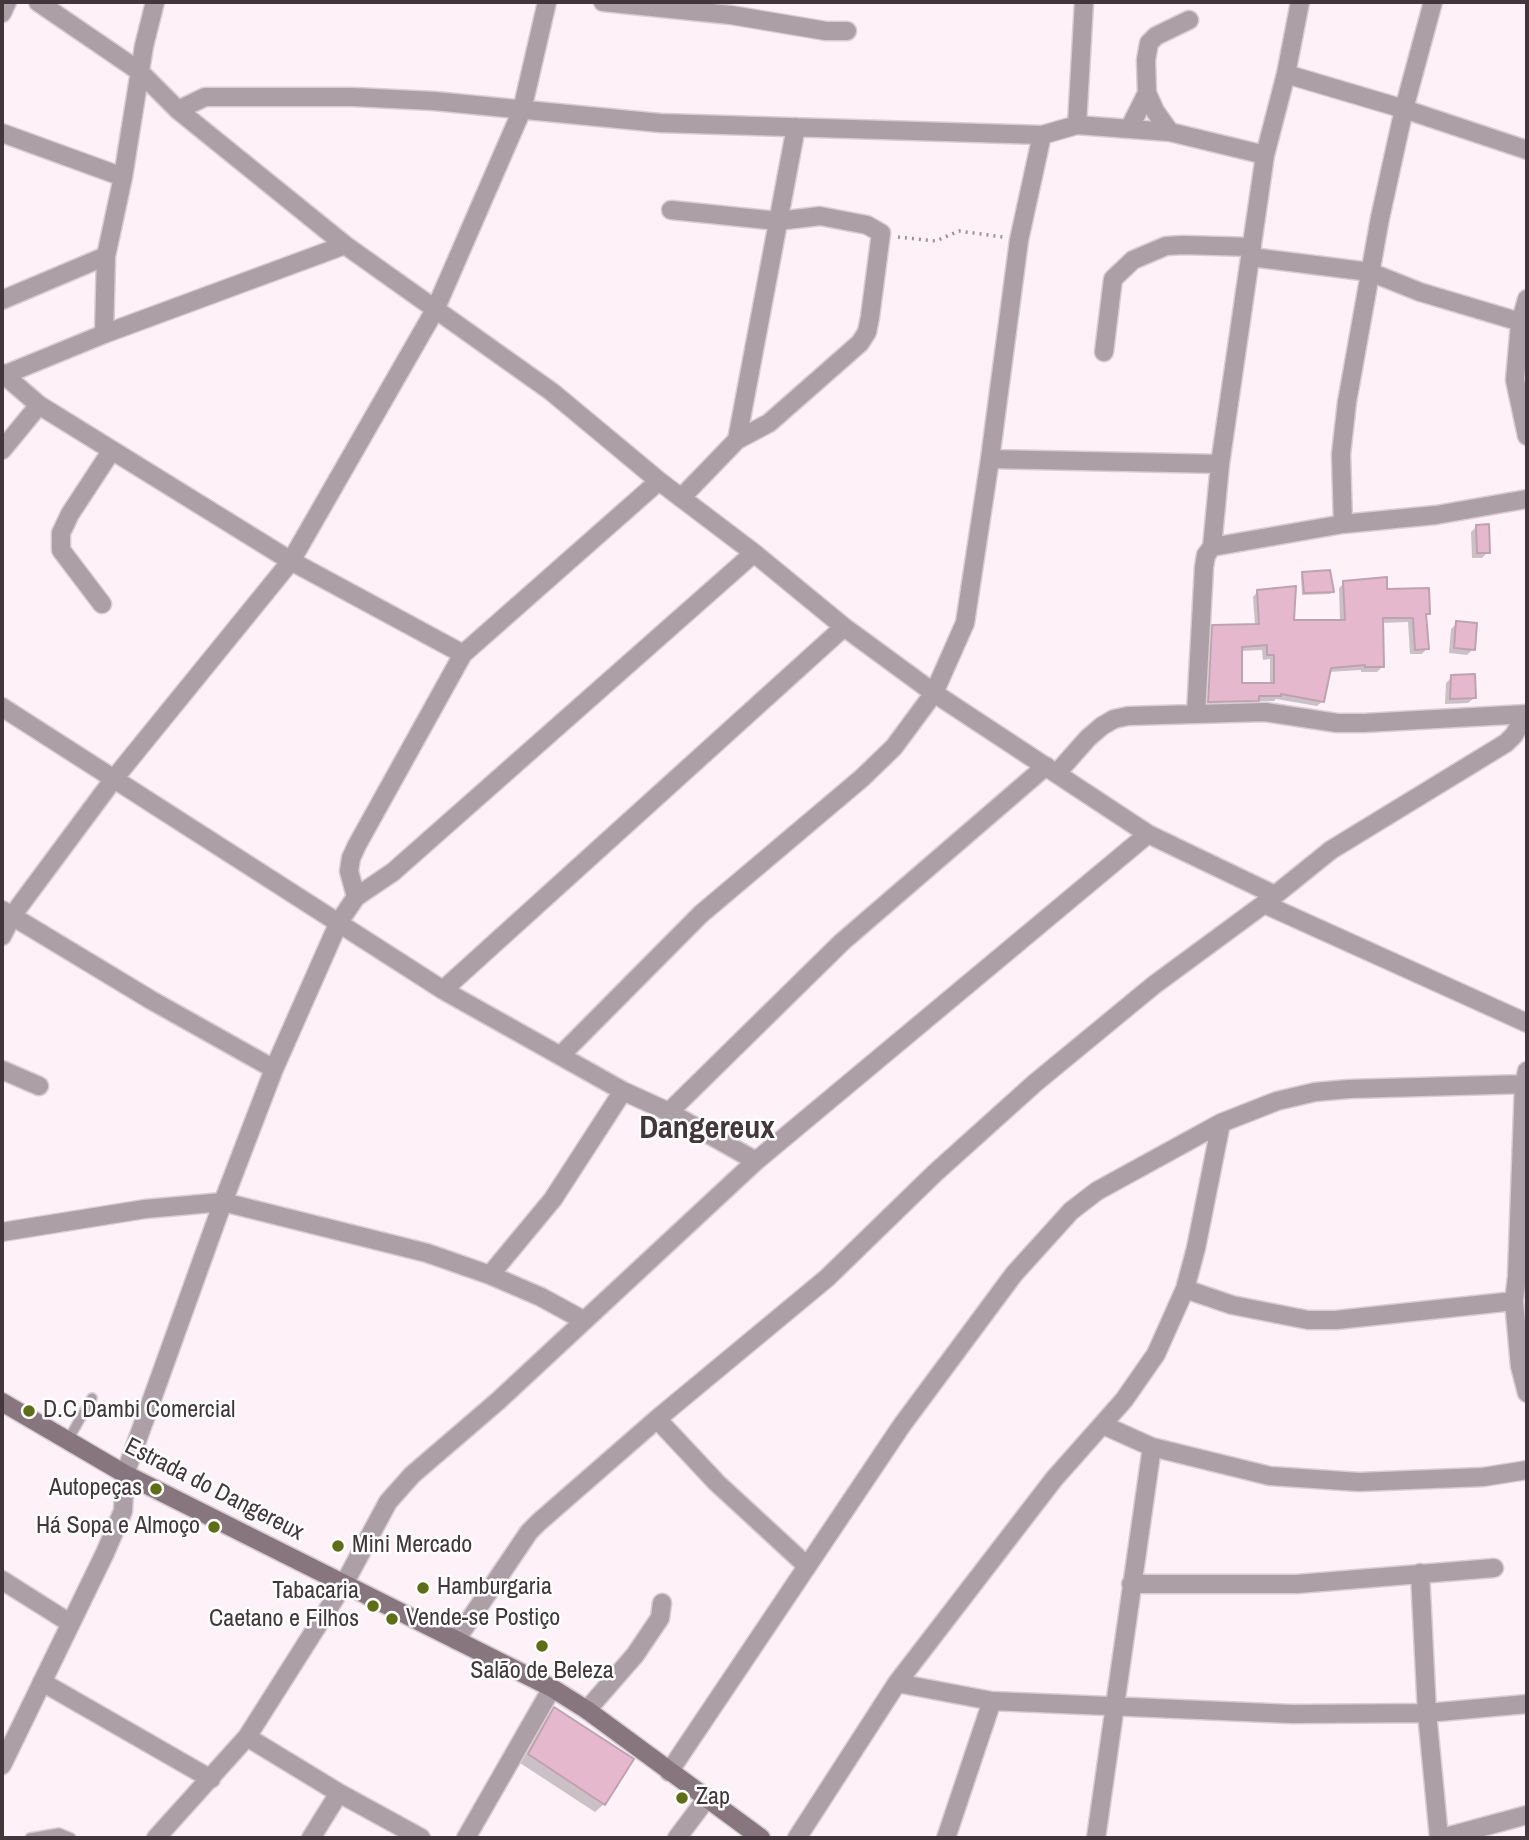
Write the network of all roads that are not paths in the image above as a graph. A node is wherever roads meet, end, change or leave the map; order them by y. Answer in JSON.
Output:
{"nodes":[{"id":1,"x":38,"y":2,"type":"edge"},
{"id":2,"x":155,"y":2,"type":"edge"},
{"id":3,"x":547,"y":2,"type":"edge"},
{"id":4,"x":603,"y":2,"type":"edge"},
{"id":5,"x":1084,"y":2,"type":"edge"},
{"id":6,"x":1300,"y":2,"type":"edge"},
{"id":7,"x":1433,"y":2,"type":"edge"},
{"id":8,"x":1189,"y":20,"type":"dead end"},
{"id":9,"x":847,"y":31,"type":"dead end"},
{"id":10,"x":139,"y":71,"type":"junction"},
{"id":11,"x":1286,"y":74,"type":"junction"},
{"id":12,"x":1147,"y":93,"type":"junction"},
{"id":13,"x":1404,"y":109,"type":"junction"},
{"id":14,"x":178,"y":110,"type":"junction"},
{"id":15,"x":522,"y":110,"type":"junction"},
{"id":16,"x":1077,"y":125,"type":"junction"},
{"id":17,"x":796,"y":127,"type":"junction"},
{"id":18,"x":1129,"y":129,"type":"junction"},
{"id":19,"x":1170,"y":132,"type":"junction"},
{"id":20,"x":2,"y":133,"type":"edge"},
{"id":21,"x":1042,"y":135,"type":"junction"},
{"id":22,"x":1527,"y":150,"type":"edge"},
{"id":23,"x":1265,"y":155,"type":"junction"},
{"id":24,"x":123,"y":177,"type":"junction"},
{"id":25,"x":671,"y":210,"type":"dead end"},
{"id":26,"x":778,"y":221,"type":"junction"},
{"id":27,"x":345,"y":245,"type":"junction"},
{"id":28,"x":1252,"y":252,"type":"junction"},
{"id":29,"x":106,"y":256,"type":"junction"},
{"id":30,"x":1370,"y":272,"type":"junction"},
{"id":31,"x":1527,"y":299,"type":"edge"},
{"id":32,"x":2,"y":300,"type":"edge"},
{"id":33,"x":436,"y":310,"type":"junction"},
{"id":34,"x":1524,"y":324,"type":"edge"},
{"id":35,"x":104,"y":334,"type":"junction"},
{"id":36,"x":1104,"y":352,"type":"dead end"},
{"id":37,"x":3,"y":374,"type":"edge"},
{"id":38,"x":39,"y":405,"type":"junction"},
{"id":39,"x":1527,"y":436,"type":"edge"},
{"id":40,"x":737,"y":440,"type":"junction"},
{"id":41,"x":2,"y":450,"type":"edge"},
{"id":42,"x":112,"y":450,"type":"junction"},
{"id":43,"x":990,"y":459,"type":"junction"},
{"id":44,"x":1220,"y":464,"type":"junction"},
{"id":45,"x":659,"y":481,"type":"junction"},
{"id":46,"x":681,"y":498,"type":"junction"},
{"id":47,"x":1527,"y":499,"type":"edge"},
{"id":48,"x":1343,"y":524,"type":"junction"},
{"id":49,"x":1212,"y":547,"type":"junction"},
{"id":50,"x":754,"y":554,"type":"junction"},
{"id":51,"x":291,"y":561,"type":"junction"},
{"id":52,"x":102,"y":604,"type":"dead end"},
{"id":53,"x":844,"y":627,"type":"junction"},
{"id":54,"x":463,"y":654,"type":"junction"},
{"id":55,"x":934,"y":692,"type":"junction"},
{"id":56,"x":2,"y":707,"type":"edge"},
{"id":57,"x":1196,"y":713,"type":"junction"},
{"id":58,"x":1527,"y":714,"type":"edge"},
{"id":59,"x":1051,"y":770,"type":"junction"},
{"id":60,"x":113,"y":780,"type":"junction"},
{"id":61,"x":1148,"y":834,"type":"junction"},
{"id":62,"x":356,"y":897,"type":"junction"},
{"id":63,"x":1269,"y":900,"type":"junction"},
{"id":64,"x":7,"y":913,"type":"edge"},
{"id":65,"x":339,"y":922,"type":"junction"},
{"id":66,"x":2,"y":936,"type":"edge"},
{"id":67,"x":443,"y":990,"type":"junction"},
{"id":68,"x":1527,"y":1024,"type":"edge"},
{"id":69,"x":561,"y":1055,"type":"junction"},
{"id":70,"x":274,"y":1069,"type":"junction"},
{"id":71,"x":2,"y":1070,"type":"edge"},
{"id":72,"x":1526,"y":1079,"type":"edge"},
{"id":73,"x":39,"y":1086,"type":"dead end"},
{"id":74,"x":623,"y":1091,"type":"junction"},
{"id":75,"x":669,"y":1112,"type":"junction"},
{"id":76,"x":1222,"y":1123,"type":"junction"},
{"id":77,"x":756,"y":1161,"type":"junction"},
{"id":78,"x":223,"y":1202,"type":"junction"},
{"id":79,"x":2,"y":1232,"type":"edge"},
{"id":80,"x":490,"y":1275,"type":"junction"},
{"id":81,"x":1522,"y":1276,"type":"edge"},
{"id":82,"x":1185,"y":1289,"type":"junction"},
{"id":83,"x":1514,"y":1301,"type":"junction"},
{"id":84,"x":583,"y":1320,"type":"junction"},
{"id":85,"x":1527,"y":1394,"type":"edge"},
{"id":86,"x":92,"y":1398,"type":"dead end"},
{"id":87,"x":2,"y":1402,"type":"edge"},
{"id":88,"x":657,"y":1419,"type":"junction"},
{"id":89,"x":1103,"y":1425,"type":"junction"},
{"id":90,"x":68,"y":1440,"type":"junction"},
{"id":91,"x":1152,"y":1447,"type":"junction"},
{"id":92,"x":1527,"y":1470,"type":"edge"},
{"id":93,"x":125,"y":1474,"type":"junction"},
{"id":94,"x":807,"y":1566,"type":"junction"},
{"id":95,"x":1494,"y":1568,"type":"dead end"},
{"id":96,"x":1420,"y":1573,"type":"junction"},
{"id":97,"x":2,"y":1580,"type":"edge"},
{"id":98,"x":344,"y":1584,"type":"junction"},
{"id":99,"x":1131,"y":1584,"type":"junction"},
{"id":100,"x":662,"y":1603,"type":"dead end"},
{"id":101,"x":70,"y":1623,"type":"junction"},
{"id":102,"x":456,"y":1640,"type":"junction"},
{"id":103,"x":42,"y":1682,"type":"junction"},
{"id":104,"x":897,"y":1682,"type":"junction"},
{"id":105,"x":552,"y":1688,"type":"junction"},
{"id":106,"x":992,"y":1702,"type":"junction"},
{"id":107,"x":1527,"y":1704,"type":"edge"},
{"id":108,"x":1116,"y":1707,"type":"junction"},
{"id":109,"x":587,"y":1710,"type":"junction"},
{"id":110,"x":1427,"y":1713,"type":"junction"},
{"id":111,"x":247,"y":1737,"type":"junction"},
{"id":112,"x":7,"y":1745,"type":"edge"},
{"id":113,"x":2,"y":1765,"type":"edge"},
{"id":114,"x":669,"y":1772,"type":"junction"},
{"id":115,"x":211,"y":1779,"type":"junction"},
{"id":116,"x":338,"y":1793,"type":"junction"},
{"id":117,"x":707,"y":1798,"type":"junction"},
{"id":118,"x":1527,"y":1815,"type":"edge"},
{"id":119,"x":30,"y":1838,"type":"edge"},
{"id":120,"x":71,"y":1838,"type":"edge"},
{"id":121,"x":156,"y":1838,"type":"edge"},
{"id":122,"x":311,"y":1838,"type":"edge"},
{"id":123,"x":421,"y":1838,"type":"edge"},
{"id":124,"x":466,"y":1838,"type":"edge"},
{"id":125,"x":677,"y":1838,"type":"edge"},
{"id":126,"x":761,"y":1838,"type":"edge"},
{"id":127,"x":797,"y":1838,"type":"edge"},
{"id":128,"x":946,"y":1838,"type":"edge"},
{"id":129,"x":1096,"y":1838,"type":"edge"},
{"id":130,"x":1440,"y":1838,"type":"edge"}],
"edges":[{"from":1,"to":10,"type":"street"},
{"from":2,"to":10,"type":"street"},
{"from":3,"to":15,"type":"street"},
{"from":4,"to":9,"type":"street"},
{"from":5,"to":16,"type":"street"},
{"from":6,"to":11,"type":"street"},
{"from":7,"to":13,"type":"street"},
{"from":8,"to":12,"type":"street"},
{"from":10,"to":14,"type":"street"},
{"from":10,"to":24,"type":"street"},
{"from":11,"to":13,"type":"street"},
{"from":11,"to":23,"type":"street"},
{"from":12,"to":18,"type":"street"},
{"from":12,"to":19,"type":"street"},
{"from":13,"to":22,"type":"street"},
{"from":13,"to":30,"type":"street"},
{"from":14,"to":15,"type":"street"},
{"from":14,"to":27,"type":"street"},
{"from":15,"to":17,"type":"street"},
{"from":15,"to":33,"type":"street"},
{"from":16,"to":18,"type":"street"},
{"from":16,"to":21,"type":"street"},
{"from":17,"to":21,"type":"street"},
{"from":17,"to":26,"type":"street"},
{"from":18,"to":19,"type":"street"},
{"from":19,"to":23,"type":"street"},
{"from":20,"to":24,"type":"street"},
{"from":21,"to":43,"type":"street"},
{"from":23,"to":28,"type":"street"},
{"from":24,"to":29,"type":"street"},
{"from":25,"to":26,"type":"street"},
{"from":26,"to":40,"type":"street"},
{"from":26,"to":40,"type":"street"},
{"from":27,"to":33,"type":"street"},
{"from":27,"to":35,"type":"street"},
{"from":28,"to":30,"type":"street"},
{"from":28,"to":36,"type":"street"},
{"from":28,"to":44,"type":"street"},
{"from":29,"to":32,"type":"street"},
{"from":29,"to":35,"type":"street"},
{"from":30,"to":34,"type":"street"},
{"from":30,"to":48,"type":"street"},
{"from":31,"to":34,"type":"street"},
{"from":33,"to":45,"type":"street"},
{"from":33,"to":51,"type":"street"},
{"from":34,"to":39,"type":"street"},
{"from":35,"to":37,"type":"street"},
{"from":37,"to":38,"type":"street"},
{"from":38,"to":41,"type":"street"},
{"from":38,"to":42,"type":"street"},
{"from":40,"to":46,"type":"street"},
{"from":42,"to":51,"type":"street"},
{"from":42,"to":52,"type":"street"},
{"from":43,"to":44,"type":"street"},
{"from":43,"to":55,"type":"street"},
{"from":44,"to":49,"type":"street"},
{"from":45,"to":46,"type":"street"},
{"from":45,"to":54,"type":"street"},
{"from":46,"to":50,"type":"street"},
{"from":47,"to":48,"type":"street"},
{"from":48,"to":49,"type":"street"},
{"from":49,"to":57,"type":"street"},
{"from":50,"to":53,"type":"street"},
{"from":50,"to":62,"type":"street"},
{"from":51,"to":54,"type":"street"},
{"from":51,"to":60,"type":"street"},
{"from":53,"to":55,"type":"street"},
{"from":53,"to":67,"type":"street"},
{"from":54,"to":62,"type":"street"},
{"from":55,"to":59,"type":"street"},
{"from":55,"to":69,"type":"street"},
{"from":56,"to":60,"type":"street"},
{"from":57,"to":58,"type":"street"},
{"from":57,"to":59,"type":"street"},
{"from":58,"to":63,"type":"street"},
{"from":59,"to":61,"type":"street"},
{"from":59,"to":75,"type":"street"},
{"from":60,"to":64,"type":"street"},
{"from":60,"to":65,"type":"street"},
{"from":61,"to":63,"type":"street"},
{"from":61,"to":77,"type":"street"},
{"from":62,"to":65,"type":"street"},
{"from":63,"to":68,"type":"street"},
{"from":63,"to":88,"type":"street"},
{"from":64,"to":66,"type":"street"},
{"from":64,"to":70,"type":"street"},
{"from":65,"to":67,"type":"street"},
{"from":65,"to":70,"type":"street"},
{"from":67,"to":69,"type":"street"},
{"from":69,"to":74,"type":"street"},
{"from":70,"to":78,"type":"street"},
{"from":71,"to":73,"type":"street"},
{"from":72,"to":76,"type":"street"},
{"from":72,"to":81,"type":"street"},
{"from":74,"to":75,"type":"street"},
{"from":74,"to":80,"type":"street"},
{"from":75,"to":77,"type":"street"},
{"from":76,"to":82,"type":"street"},
{"from":76,"to":94,"type":"street"},
{"from":77,"to":84,"type":"street"},
{"from":78,"to":79,"type":"street"},
{"from":78,"to":80,"type":"street"},
{"from":78,"to":93,"type":"street"},
{"from":80,"to":84,"type":"street"},
{"from":81,"to":83,"type":"street"},
{"from":82,"to":83,"type":"street"},
{"from":82,"to":89,"type":"street"},
{"from":83,"to":85,"type":"street"},
{"from":84,"to":98,"type":"street"},
{"from":86,"to":90,"type":"lane"},
{"from":87,"to":90,"type":"main road","name":"Estrada do Dangereux"},
{"from":88,"to":94,"type":"street"},
{"from":88,"to":102,"type":"street"},
{"from":89,"to":91,"type":"street"},
{"from":89,"to":104,"type":"street"},
{"from":90,"to":93,"type":"main road","name":"Estrada do Dangereux"},
{"from":91,"to":92,"type":"street"},
{"from":91,"to":99,"type":"street"},
{"from":93,"to":98,"type":"main road","name":"Estrada do Dangereux"},
{"from":93,"to":101,"type":"street"},
{"from":94,"to":114,"type":"street"},
{"from":95,"to":96,"type":"street"},
{"from":96,"to":99,"type":"street"},
{"from":96,"to":110,"type":"street"},
{"from":97,"to":101,"type":"street"},
{"from":98,"to":102,"type":"main road","name":"Estrada do Dangereux"},
{"from":98,"to":111,"type":"street"},
{"from":99,"to":108,"type":"street"},
{"from":100,"to":109,"type":"street"},
{"from":101,"to":103,"type":"street"},
{"from":102,"to":105,"type":"main road","name":"Estrada do Dangereux"},
{"from":103,"to":112,"type":"street"},
{"from":103,"to":115,"type":"street"},
{"from":104,"to":106,"type":"street"},
{"from":104,"to":127,"type":"street"},
{"from":105,"to":109,"type":"main road","name":"Estrada do Dangereux"},
{"from":105,"to":124,"type":"street"},
{"from":106,"to":108,"type":"street"},
{"from":106,"to":128,"type":"street"},
{"from":107,"to":110,"type":"street"},
{"from":108,"to":110,"type":"street"},
{"from":108,"to":129,"type":"street"},
{"from":109,"to":114,"type":"main road","name":"Estrada do Dangereux"},
{"from":110,"to":130,"type":"street"},
{"from":111,"to":115,"type":"street"},
{"from":111,"to":116,"type":"street"},
{"from":112,"to":113,"type":"street"},
{"from":114,"to":117,"type":"main road","name":"Estrada do Dangereux"},
{"from":115,"to":121,"type":"street"},
{"from":116,"to":122,"type":"street"},
{"from":116,"to":123,"type":"street"},
{"from":117,"to":125,"type":"street"},
{"from":117,"to":126,"type":"main road","name":"Estrada do Dangereux"},
{"from":118,"to":130,"type":"street"},
{"from":119,"to":120,"type":"lane"}]}
